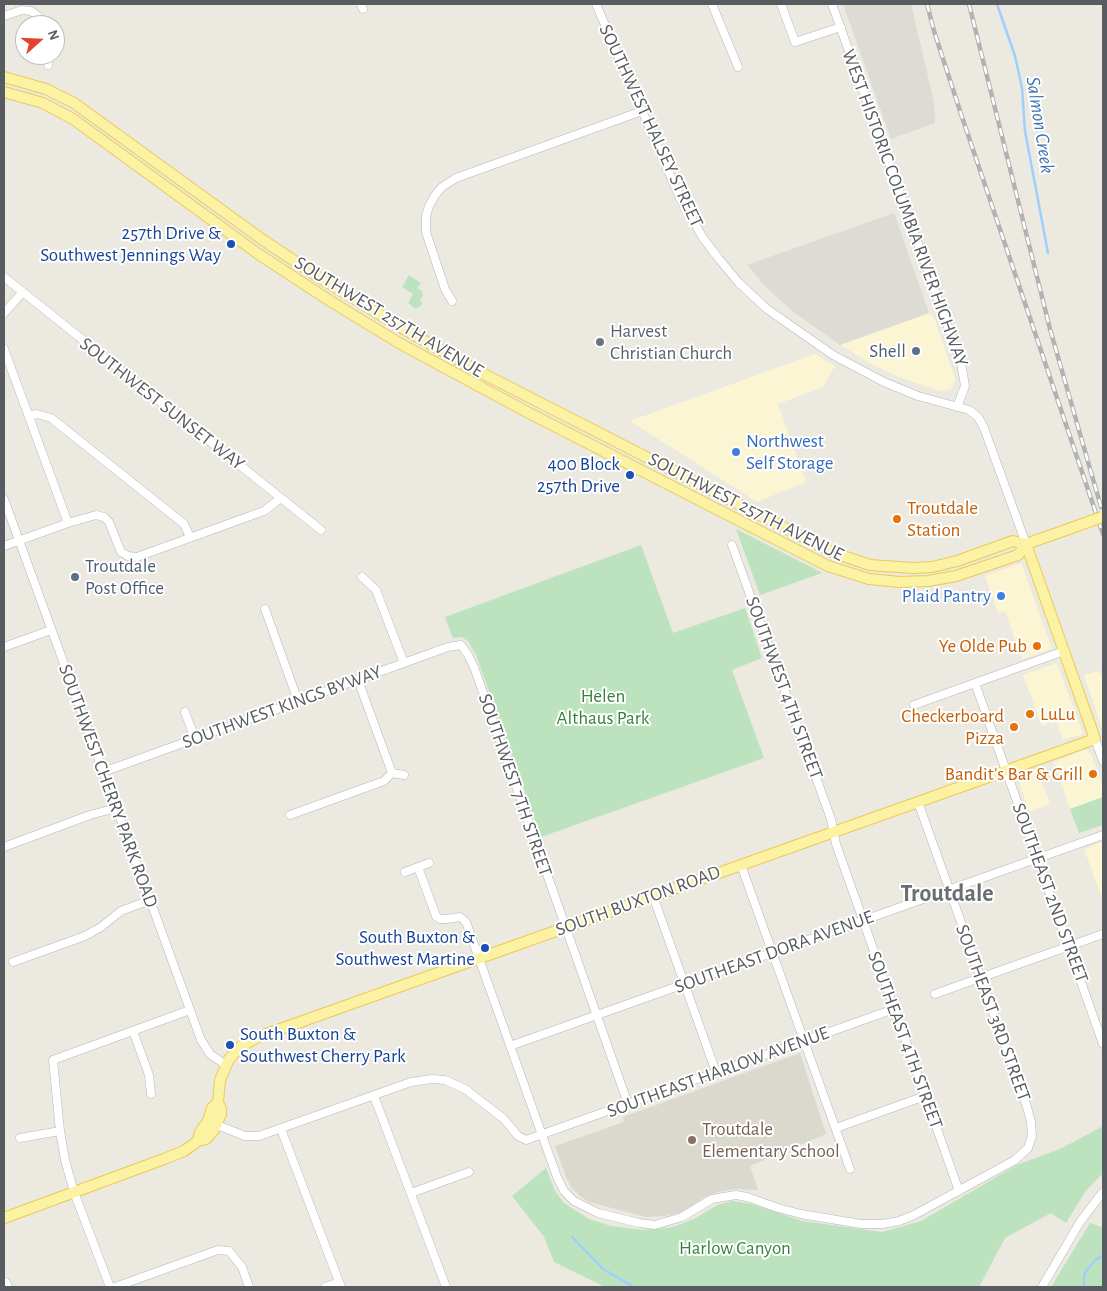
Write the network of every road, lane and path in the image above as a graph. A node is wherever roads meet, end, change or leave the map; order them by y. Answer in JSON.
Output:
{"nodes":[{"id":1,"x":596,"y":4,"type":"edge"},
{"id":2,"x":712,"y":4,"type":"edge"},
{"id":3,"x":781,"y":4,"type":"edge"},
{"id":4,"x":832,"y":4,"type":"edge"},
{"id":5,"x":37,"y":15,"type":"edge"},
{"id":6,"x":4,"y":16,"type":"edge"},
{"id":7,"x":840,"y":27,"type":"junction"},
{"id":8,"x":738,"y":68,"type":"dead end"},
{"id":9,"x":4,"y":77,"type":"edge"},
{"id":10,"x":4,"y":92,"type":"edge"},
{"id":11,"x":642,"y":111,"type":"junction"},
{"id":12,"x":4,"y":278,"type":"edge"},
{"id":13,"x":22,"y":293,"type":"junction"},
{"id":14,"x":452,"y":301,"type":"dead end"},
{"id":15,"x":4,"y":313,"type":"edge"},
{"id":16,"x":4,"y":349,"type":"edge"},
{"id":17,"x":957,"y":407,"type":"junction"},
{"id":18,"x":29,"y":416,"type":"junction"},
{"id":19,"x":281,"y":498,"type":"junction"},
{"id":20,"x":4,"y":499,"type":"edge"},
{"id":21,"x":1103,"y":517,"type":"edge"},
{"id":22,"x":68,"y":523,"type":"junction"},
{"id":23,"x":321,"y":530,"type":"dead end"},
{"id":24,"x":190,"y":537,"type":"junction"},
{"id":25,"x":19,"y":541,"type":"junction"},
{"id":26,"x":1026,"y":544,"type":"junction"},
{"id":27,"x":732,"y":545,"type":"dead end"},
{"id":28,"x":4,"y":546,"type":"edge"},
{"id":29,"x":362,"y":577,"type":"dead end"},
{"id":30,"x":265,"y":609,"type":"dead end"},
{"id":31,"x":51,"y":630,"type":"junction"},
{"id":32,"x":460,"y":645,"type":"joint"},
{"id":33,"x":4,"y":647,"type":"edge"},
{"id":34,"x":1064,"y":651,"type":"junction"},
{"id":35,"x":404,"y":663,"type":"junction"},
{"id":36,"x":358,"y":680,"type":"junction"},
{"id":37,"x":975,"y":683,"type":"junction"},
{"id":38,"x":298,"y":702,"type":"junction"},
{"id":39,"x":914,"y":705,"type":"dead end"},
{"id":40,"x":185,"y":712,"type":"dead end"},
{"id":41,"x":195,"y":739,"type":"junction"},
{"id":42,"x":1095,"y":739,"type":"junction"},
{"id":43,"x":1103,"y":761,"type":"edge"},
{"id":44,"x":1006,"y":770,"type":"junction"},
{"id":45,"x":103,"y":772,"type":"junction"},
{"id":46,"x":392,"y":773,"type":"junction"},
{"id":47,"x":404,"y":775,"type":"dead end"},
{"id":48,"x":918,"y":802,"type":"junction"},
{"id":49,"x":116,"y":808,"type":"junction"},
{"id":50,"x":290,"y":815,"type":"dead end"},
{"id":51,"x":833,"y":832,"type":"junction"},
{"id":52,"x":1103,"y":835,"type":"edge"},
{"id":53,"x":4,"y":847,"type":"edge"},
{"id":54,"x":1038,"y":858,"type":"junction"},
{"id":55,"x":429,"y":863,"type":"dead end"},
{"id":56,"x":741,"y":865,"type":"junction"},
{"id":57,"x":418,"y":867,"type":"junction"},
{"id":58,"x":405,"y":872,"type":"dead end"},
{"id":59,"x":949,"y":890,"type":"junction"},
{"id":60,"x":653,"y":896,"type":"junction"},
{"id":61,"x":150,"y":900,"type":"junction"},
{"id":62,"x":862,"y":921,"type":"junction"},
{"id":63,"x":565,"y":927,"type":"junction"},
{"id":64,"x":1103,"y":934,"type":"edge"},
{"id":65,"x":1069,"y":946,"type":"junction"},
{"id":66,"x":773,"y":952,"type":"junction"},
{"id":67,"x":479,"y":958,"type":"junction"},
{"id":68,"x":13,"y":962,"type":"dead end"},
{"id":69,"x":980,"y":978,"type":"junction"},
{"id":70,"x":685,"y":984,"type":"junction"},
{"id":71,"x":936,"y":994,"type":"dead end"},
{"id":72,"x":894,"y":1009,"type":"junction"},
{"id":73,"x":190,"y":1010,"type":"junction"},
{"id":74,"x":597,"y":1015,"type":"junction"},
{"id":75,"x":133,"y":1031,"type":"junction"},
{"id":76,"x":1101,"y":1031,"type":"edge"},
{"id":77,"x":804,"y":1041,"type":"junction"},
{"id":78,"x":1103,"y":1044,"type":"edge"},
{"id":79,"x":510,"y":1046,"type":"junction"},
{"id":80,"x":226,"y":1065,"type":"junction"},
{"id":81,"x":716,"y":1072,"type":"junction"},
{"id":82,"x":151,"y":1094,"type":"dead end"},
{"id":83,"x":374,"y":1096,"type":"junction"},
{"id":84,"x":925,"y":1096,"type":"junction"},
{"id":85,"x":218,"y":1102,"type":"junction"},
{"id":86,"x":628,"y":1104,"type":"junction"},
{"id":87,"x":217,"y":1125,"type":"junction"},
{"id":88,"x":836,"y":1128,"type":"junction"},
{"id":89,"x":281,"y":1129,"type":"junction"},
{"id":90,"x":60,"y":1131,"type":"junction"},
{"id":91,"x":541,"y":1135,"type":"junction"},
{"id":92,"x":20,"y":1138,"type":"dead end"},
{"id":93,"x":198,"y":1141,"type":"junction"},
{"id":94,"x":850,"y":1169,"type":"dead end"},
{"id":95,"x":469,"y":1172,"type":"dead end"},
{"id":96,"x":959,"y":1191,"type":"junction"},
{"id":97,"x":74,"y":1192,"type":"junction"},
{"id":98,"x":1103,"y":1192,"type":"edge"},
{"id":99,"x":411,"y":1193,"type":"junction"},
{"id":100,"x":4,"y":1218,"type":"edge"},
{"id":101,"x":340,"y":1285,"type":"edge"},
{"id":102,"x":110,"y":1287,"type":"edge"},
{"id":103,"x":116,"y":1287,"type":"edge"},
{"id":104,"x":249,"y":1287,"type":"edge"},
{"id":105,"x":325,"y":1287,"type":"edge"},
{"id":106,"x":446,"y":1287,"type":"edge"},
{"id":107,"x":1042,"y":1287,"type":"edge"}],
"edges":[{"from":1,"to":11,"type":"street","name":"SOUTHWEST HALSEY STREET"},
{"from":2,"to":8,"type":"street"},
{"from":3,"to":7,"type":"street"},
{"from":4,"to":7,"type":"street","name":"WEST HISTORIC COLUMBIA RIVER HIGHWAY"},
{"from":5,"to":6,"type":"street"},
{"from":7,"to":17,"type":"street","name":"WEST HISTORIC COLUMBIA RIVER HIGHWAY"},
{"from":9,"to":26,"type":"main road","name":"SOUTHWEST 257TH AVENUE"},
{"from":10,"to":26,"type":"main road","name":"SOUTHWEST 257TH AVENUE"},
{"from":11,"to":14,"type":"street"},
{"from":11,"to":17,"type":"street","name":"SOUTHWEST HALSEY STREET"},
{"from":12,"to":13,"type":"street","name":"SOUTHWEST SUNSET WAY"},
{"from":13,"to":15,"type":"street"},
{"from":13,"to":19,"type":"street","name":"SOUTHWEST SUNSET WAY"},
{"from":16,"to":18,"type":"street"},
{"from":17,"to":26,"type":"street"},
{"from":18,"to":22,"type":"street"},
{"from":18,"to":24,"type":"street"},
{"from":19,"to":23,"type":"street","name":"SOUTHWEST SUNSET WAY"},
{"from":19,"to":24,"type":"street"},
{"from":20,"to":25,"type":"street","name":"SOUTHWEST CHERRY PARK ROAD"},
{"from":21,"to":26,"type":"main road","bridge":true},
{"from":22,"to":24,"type":"street"},
{"from":22,"to":25,"type":"street"},
{"from":25,"to":28,"type":"street"},
{"from":25,"to":31,"type":"street","name":"SOUTHWEST CHERRY PARK ROAD"},
{"from":26,"to":34,"type":"main road"},
{"from":27,"to":51,"type":"street","name":"SOUTHWEST 4TH STREET"},
{"from":29,"to":35,"type":"street"},
{"from":30,"to":38,"type":"street"},
{"from":31,"to":33,"type":"street"},
{"from":31,"to":45,"type":"street","name":"SOUTHWEST CHERRY PARK ROAD"},
{"from":32,"to":35,"type":"street","name":"SOUTHWEST KINGS BYWAY"},
{"from":32,"to":63,"type":"street","name":"SOUTHWEST 7TH STREET"},
{"from":34,"to":37,"type":"street"},
{"from":34,"to":42,"type":"main road"},
{"from":35,"to":36,"type":"street","name":"SOUTHWEST KINGS BYWAY"},
{"from":36,"to":38,"type":"street","name":"SOUTHWEST KINGS BYWAY"},
{"from":36,"to":46,"type":"street"},
{"from":37,"to":39,"type":"street"},
{"from":37,"to":44,"type":"street","name":"SOUTHEAST 2ND STREET"},
{"from":38,"to":41,"type":"street","name":"SOUTHWEST KINGS BYWAY"},
{"from":40,"to":41,"type":"street"},
{"from":41,"to":45,"type":"street","name":"SOUTHWEST KINGS BYWAY"},
{"from":42,"to":43,"type":"street"},
{"from":42,"to":44,"type":"main road","name":"SOUTH BUXTON ROAD"},
{"from":44,"to":48,"type":"main road","name":"SOUTH BUXTON ROAD"},
{"from":44,"to":54,"type":"street","name":"SOUTHEAST 2ND STREET"},
{"from":45,"to":49,"type":"street","name":"SOUTHWEST CHERRY PARK ROAD"},
{"from":46,"to":47,"type":"street"},
{"from":46,"to":50,"type":"street"},
{"from":48,"to":51,"type":"main road","name":"SOUTH BUXTON ROAD"},
{"from":48,"to":59,"type":"street","name":"SOUTHEAST 3RD STREET"},
{"from":49,"to":53,"type":"street"},
{"from":49,"to":61,"type":"street","name":"SOUTHWEST CHERRY PARK ROAD"},
{"from":51,"to":56,"type":"main road","name":"SOUTH BUXTON ROAD"},
{"from":51,"to":62,"type":"street","name":"SOUTHEAST 4TH STREET"},
{"from":52,"to":54,"type":"street","name":"SOUTHEAST DORA AVENUE"},
{"from":54,"to":59,"type":"street","name":"SOUTHEAST DORA AVENUE"},
{"from":54,"to":65,"type":"street","name":"SOUTHEAST 2ND STREET"},
{"from":55,"to":57,"type":"street"},
{"from":56,"to":60,"type":"main road","name":"SOUTH BUXTON ROAD"},
{"from":56,"to":66,"type":"street"},
{"from":57,"to":58,"type":"street"},
{"from":57,"to":67,"type":"street"},
{"from":59,"to":62,"type":"street","name":"SOUTHEAST DORA AVENUE"},
{"from":59,"to":69,"type":"street","name":"SOUTHEAST 3RD STREET"},
{"from":60,"to":63,"type":"main road","name":"SOUTH BUXTON ROAD"},
{"from":60,"to":70,"type":"street"},
{"from":61,"to":68,"type":"street"},
{"from":61,"to":73,"type":"street","name":"SOUTHWEST CHERRY PARK ROAD"},
{"from":62,"to":66,"type":"street","name":"SOUTHEAST DORA AVENUE"},
{"from":62,"to":72,"type":"street","name":"SOUTHEAST 4TH STREET"},
{"from":63,"to":67,"type":"main road","name":"SOUTH BUXTON ROAD"},
{"from":63,"to":74,"type":"street","name":"SOUTHWEST 7TH STREET"},
{"from":64,"to":65,"type":"street"},
{"from":65,"to":69,"type":"street"},
{"from":65,"to":76,"type":"street","name":"SOUTHEAST 2ND STREET"},
{"from":66,"to":70,"type":"street","name":"SOUTHEAST DORA AVENUE"},
{"from":66,"to":77,"type":"street"},
{"from":67,"to":79,"type":"street"},
{"from":67,"to":80,"type":"main road","name":"SOUTH BUXTON ROAD"},
{"from":69,"to":71,"type":"street"},
{"from":69,"to":96,"type":"street","name":"SOUTHEAST 3RD STREET"},
{"from":70,"to":74,"type":"street","name":"SOUTHEAST DORA AVENUE"},
{"from":70,"to":81,"type":"street"},
{"from":72,"to":77,"type":"street","name":"SOUTHEAST HARLOW AVENUE"},
{"from":72,"to":84,"type":"street","name":"SOUTHEAST 4TH STREET"},
{"from":73,"to":75,"type":"street"},
{"from":73,"to":80,"type":"street","name":"SOUTHWEST CHERRY PARK ROAD"},
{"from":74,"to":79,"type":"street","name":"SOUTHEAST DORA AVENUE"},
{"from":74,"to":86,"type":"street","name":"SOUTHWEST 7TH STREET"},
{"from":75,"to":82,"type":"street"},
{"from":75,"to":90,"type":"street"},
{"from":76,"to":78,"type":"street","name":"SOUTHEAST 2ND STREET"},
{"from":77,"to":81,"type":"street","name":"SOUTHEAST HARLOW AVENUE"},
{"from":77,"to":88,"type":"street"},
{"from":79,"to":91,"type":"street"},
{"from":80,"to":85,"type":"main road","name":"SOUTH BUXTON ROAD"},
{"from":81,"to":86,"type":"street","name":"SOUTHEAST HARLOW AVENUE"},
{"from":83,"to":89,"type":"street"},
{"from":83,"to":91,"type":"street"},
{"from":83,"to":99,"type":"street"},
{"from":84,"to":88,"type":"street"},
{"from":84,"to":96,"type":"street","name":"SOUTHEAST 4TH STREET"},
{"from":85,"to":87,"type":"main road","name":"SOUTH BUXTON ROAD"},
{"from":85,"to":93,"type":"main road","name":"SOUTH BUXTON ROAD"},
{"from":86,"to":91,"type":"street","name":"SOUTHEAST HARLOW AVENUE"},
{"from":87,"to":89,"type":"street"},
{"from":87,"to":93,"type":"main road"},
{"from":88,"to":94,"type":"street"},
{"from":89,"to":101,"type":"street"},
{"from":90,"to":92,"type":"street"},
{"from":90,"to":97,"type":"street"},
{"from":91,"to":96,"type":"street"},
{"from":93,"to":97,"type":"main road"},
{"from":95,"to":99,"type":"street"},
{"from":97,"to":100,"type":"main road"},
{"from":97,"to":102,"type":"street"},
{"from":98,"to":107,"type":"street"},
{"from":99,"to":106,"type":"street"},
{"from":101,"to":105,"type":"street"},
{"from":103,"to":104,"type":"street"}]}
